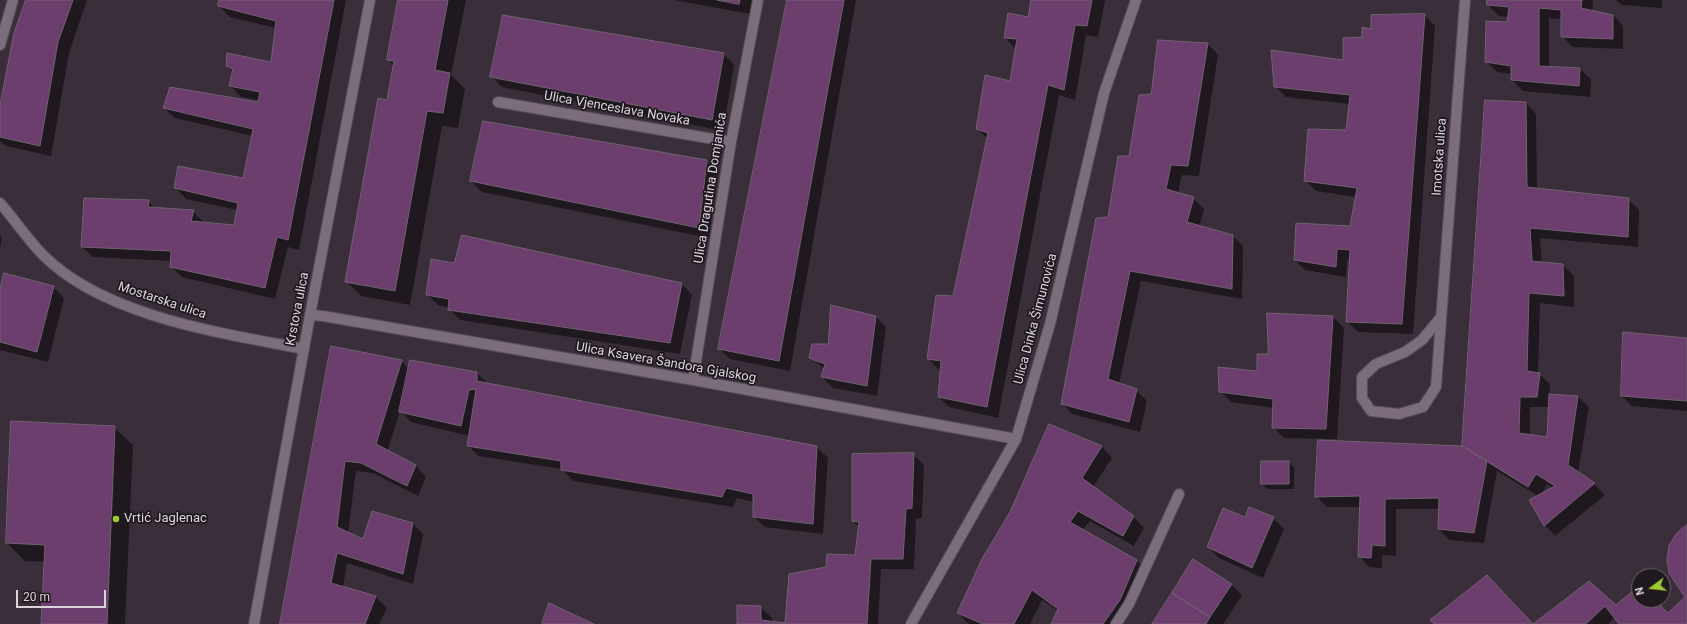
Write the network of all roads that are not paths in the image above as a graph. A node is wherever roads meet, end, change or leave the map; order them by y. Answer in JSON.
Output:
{"nodes":[{"id":1,"x":13,"y":0,"type":"edge"},
{"id":2,"x":370,"y":0,"type":"edge"},
{"id":3,"x":758,"y":0,"type":"edge"},
{"id":4,"x":1136,"y":0,"type":"edge"},
{"id":5,"x":1464,"y":0,"type":"edge"},
{"id":6,"x":0,"y":45,"type":"edge"},
{"id":7,"x":498,"y":102,"type":"dead end"},
{"id":8,"x":731,"y":142,"type":"junction"},
{"id":9,"x":0,"y":203,"type":"edge"},
{"id":10,"x":310,"y":315,"type":"junction"},
{"id":11,"x":1440,"y":317,"type":"junction"},
{"id":12,"x":304,"y":349,"type":"junction"},
{"id":13,"x":693,"y":380,"type":"junction"},
{"id":14,"x":1016,"y":439,"type":"junction"},
{"id":15,"x":1178,"y":494,"type":"dead end"},
{"id":16,"x":254,"y":624,"type":"edge"},
{"id":17,"x":912,"y":624,"type":"edge"},
{"id":18,"x":1116,"y":624,"type":"edge"}],
"edges":[{"from":1,"to":6,"type":"street"},
{"from":2,"to":10,"type":"street","name":"Krstova ulica"},
{"from":3,"to":8,"type":"street","name":"Ulica Dragutina Domjanića"},
{"from":4,"to":14,"type":"street","name":"Ulica Dinka Šimunovića"},
{"from":5,"to":11,"type":"street","name":"Imotska ulica"},
{"from":7,"to":8,"type":"street","name":"Ulica Vjenceslava Novaka"},
{"from":8,"to":13,"type":"street","name":"Ulica Dragutina Domjanića"},
{"from":9,"to":12,"type":"street","name":"Mostarska ulica"},
{"from":10,"to":12,"type":"street","name":"Krstova ulica"},
{"from":10,"to":13,"type":"street","name":"Ulica Ksavera Šandora Gjalskog"},
{"from":11,"to":11,"type":"street","name":"Imotska ulica"},
{"from":12,"to":16,"type":"street","name":"Krstova ulica"},
{"from":13,"to":14,"type":"street","name":"Ulica Ksavera Šandora Gjalskog"},
{"from":14,"to":17,"type":"street","name":"Ulica Dinka Šimunovića"},
{"from":15,"to":18,"type":"street"}]}
